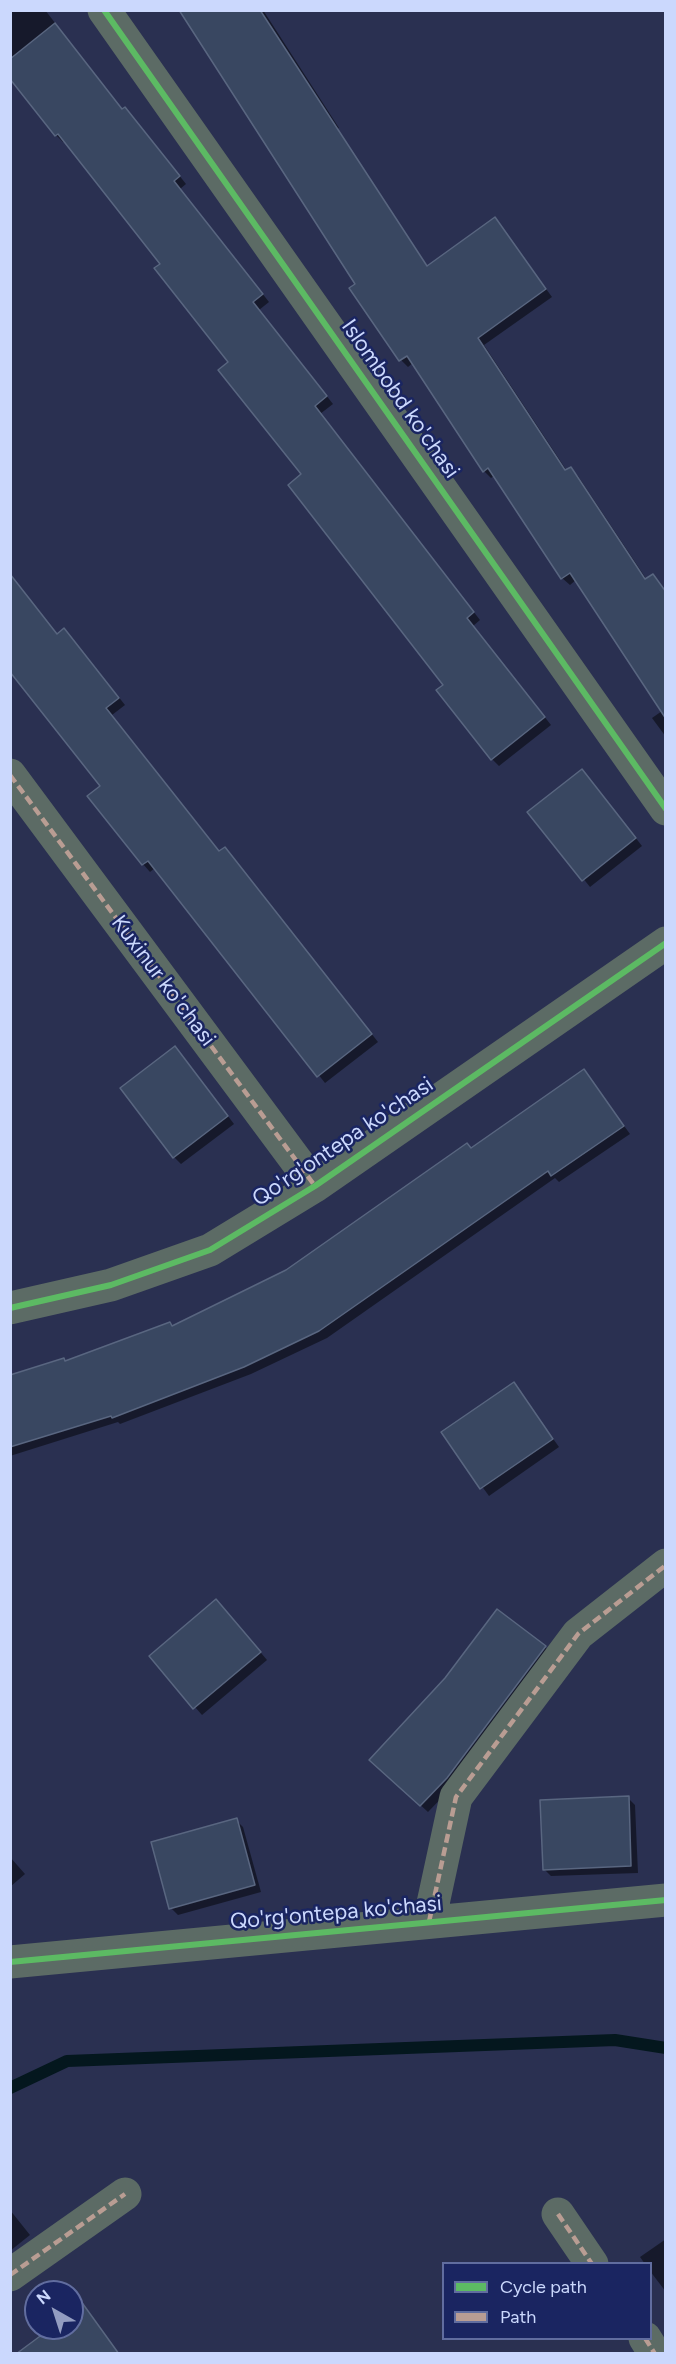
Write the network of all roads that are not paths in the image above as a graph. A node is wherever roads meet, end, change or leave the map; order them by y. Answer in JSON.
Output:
{"nodes":[{"id":1,"x":104,"y":10,"type":"edge"},
{"id":2,"x":10,"y":775,"type":"edge"},
{"id":3,"x":666,"y":809,"type":"edge"},
{"id":4,"x":666,"y":943,"type":"edge"},
{"id":5,"x":315,"y":1186,"type":"junction"},
{"id":6,"x":10,"y":1308,"type":"edge"},
{"id":7,"x":666,"y":1566,"type":"edge"},
{"id":8,"x":666,"y":1900,"type":"edge"},
{"id":9,"x":429,"y":1922,"type":"junction"},
{"id":10,"x":10,"y":1962,"type":"edge"},
{"id":11,"x":125,"y":2194,"type":"dead end"},
{"id":12,"x":558,"y":2214,"type":"dead end"},
{"id":13,"x":591,"y":2262,"type":"edge"},
{"id":14,"x":10,"y":2275,"type":"edge"},
{"id":15,"x":646,"y":2340,"type":"edge"},
{"id":16,"x":655,"y":2354,"type":"edge"}],
"edges":[{"from":1,"to":3,"type":"street","name":"Islombobd ko'chasi"},
{"from":2,"to":5,"type":"street","name":"Kuxinur ko'chasi"},
{"from":4,"to":5,"type":"street","name":"Qo'rg'ontepa ko'chasi"},
{"from":5,"to":6,"type":"street","name":"Qo'rg'ontepa ko'chasi"},
{"from":7,"to":9,"type":"street","name":"Qo'rg'ontepa ko'chasi"},
{"from":8,"to":9,"type":"street","name":"Qo'rg'ontepa ko'chasi"},
{"from":9,"to":10,"type":"street","name":"Qo'rg'ontepa ko'chasi"},
{"from":11,"to":14,"type":"street"},
{"from":12,"to":13,"type":"street"},
{"from":15,"to":16,"type":"street"}]}
